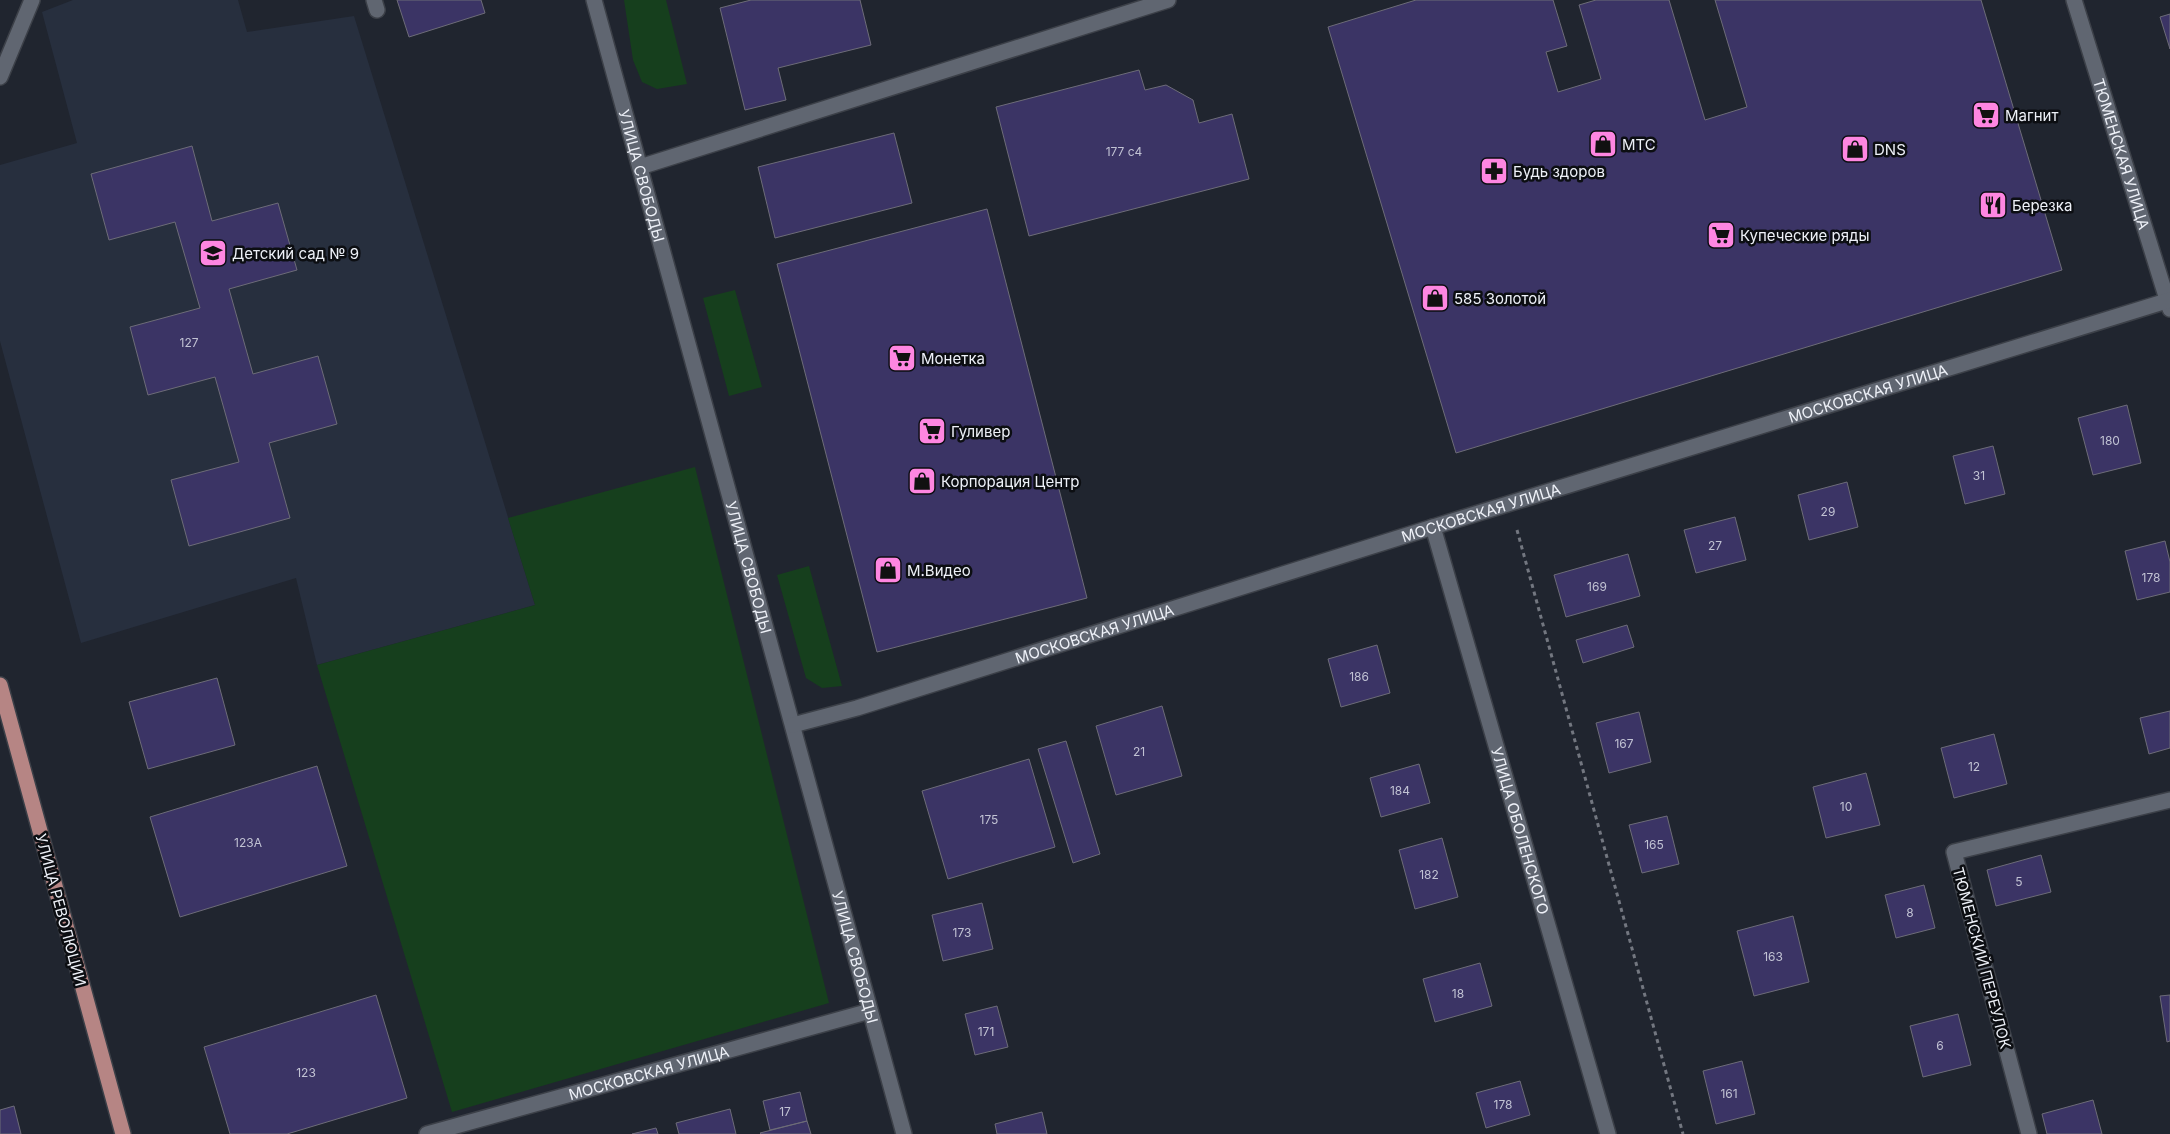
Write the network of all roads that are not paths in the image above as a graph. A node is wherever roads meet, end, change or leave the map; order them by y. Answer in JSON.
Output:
{"nodes":[{"id":1,"x":32,"y":0,"type":"edge"},
{"id":2,"x":594,"y":0,"type":"edge"},
{"id":3,"x":1168,"y":0,"type":"edge"},
{"id":4,"x":2074,"y":0,"type":"edge"},
{"id":5,"x":0,"y":77,"type":"edge"},
{"id":6,"x":640,"y":167,"type":"junction"},
{"id":7,"x":2169,"y":303,"type":"edge"},
{"id":8,"x":1433,"y":527,"type":"junction"},
{"id":9,"x":0,"y":685,"type":"edge"},
{"id":10,"x":793,"y":725,"type":"junction"},
{"id":11,"x":2170,"y":800,"type":"edge"},
{"id":12,"x":870,"y":1011,"type":"junction"},
{"id":13,"x":123,"y":1134,"type":"edge"},
{"id":14,"x":427,"y":1134,"type":"edge"},
{"id":15,"x":904,"y":1134,"type":"edge"},
{"id":16,"x":1608,"y":1134,"type":"edge"},
{"id":17,"x":2029,"y":1134,"type":"edge"}],
"edges":[{"from":1,"to":5,"type":"street"},
{"from":2,"to":6,"type":"street","name":"УЛИЦА СВОБОДЫ"},
{"from":3,"to":6,"type":"street"},
{"from":4,"to":7,"type":"street","name":"ТЮМЕНСКАЯ УЛИЦА"},
{"from":6,"to":10,"type":"street","name":"УЛИЦА СВОБОДЫ"},
{"from":7,"to":8,"type":"street","name":"МОСКОВСКАЯ УЛИЦА"},
{"from":8,"to":10,"type":"street","name":"МОСКОВСКАЯ УЛИЦА"},
{"from":8,"to":16,"type":"street","name":"УЛИЦА ОБОЛЕНСКОГО"},
{"from":9,"to":13,"type":"main road","name":"УЛИЦА РЕВОЛЮЦИИ"},
{"from":10,"to":12,"type":"street","name":"УЛИЦА СВОБОДЫ"},
{"from":11,"to":17,"type":"street","name":"ТЮМЕНСКИЙ ПЕРЕУЛОК"},
{"from":12,"to":14,"type":"street","name":"МОСКОВСКАЯ УЛИЦА"},
{"from":12,"to":15,"type":"street","name":"УЛИЦА СВОБОДЫ"}]}
